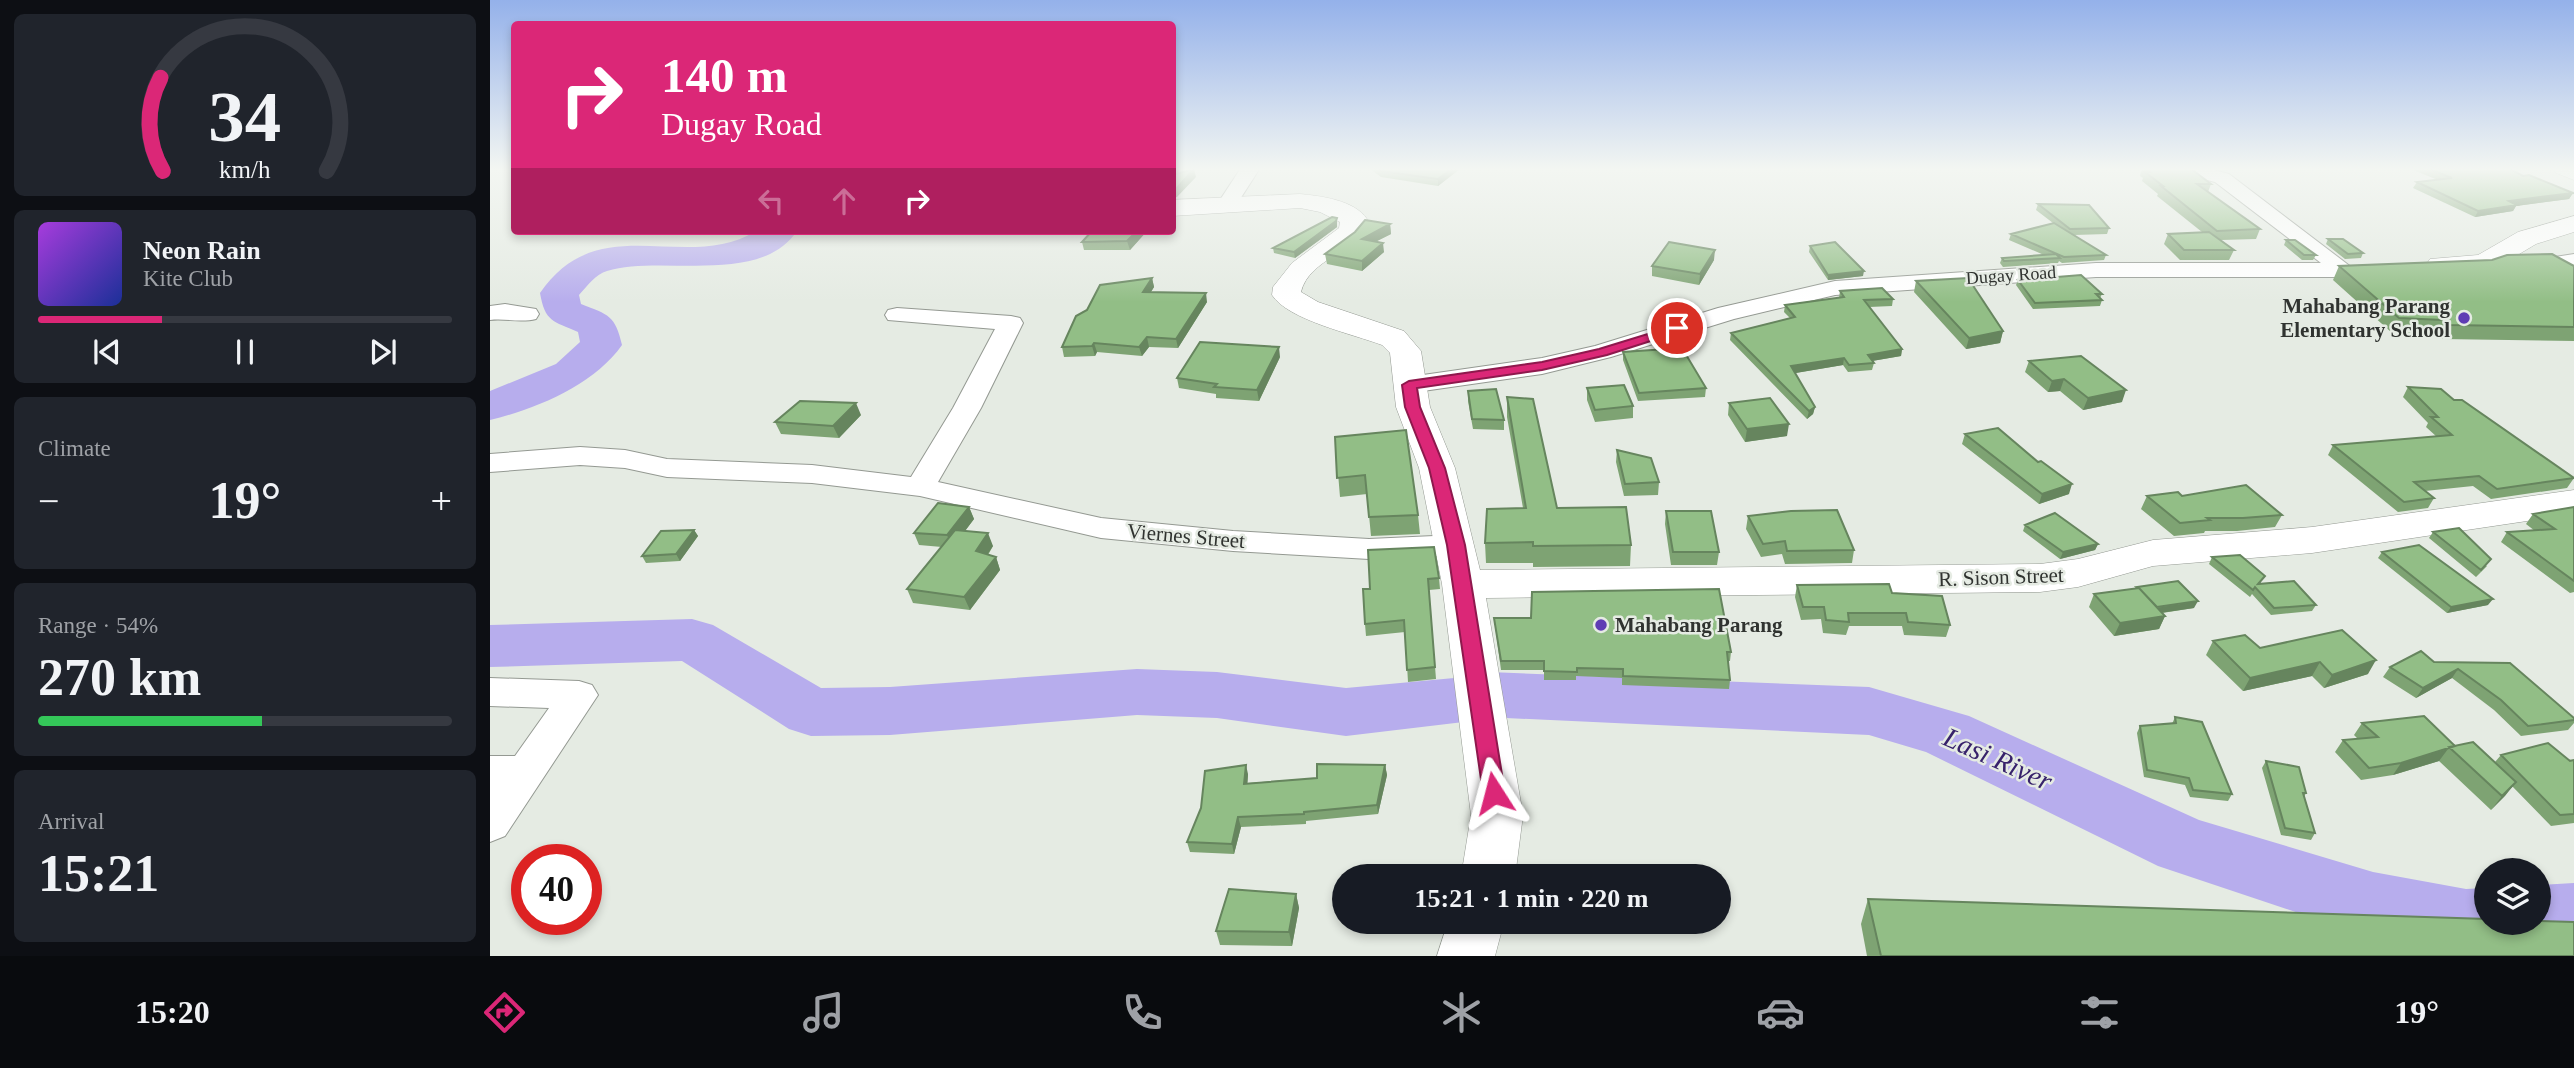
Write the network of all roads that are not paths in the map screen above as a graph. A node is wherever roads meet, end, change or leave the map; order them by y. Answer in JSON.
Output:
{"nodes":[{"id":1,"x":1344,"y":213,"type":"edge"},
{"id":2,"x":2268,"y":213,"type":"edge"},
{"id":3,"x":2574,"y":225,"type":"edge"},
{"id":4,"x":2416,"y":266,"type":"edge"},
{"id":5,"x":2374,"y":268,"type":"edge"},
{"id":6,"x":2344,"y":270,"type":"junction"},
{"id":7,"x":490,"y":313,"type":"edge"},
{"id":8,"x":527,"y":314,"type":"dead end"},
{"id":9,"x":897,"y":315,"type":"dead end"},
{"id":10,"x":1409,"y":385,"type":"junction"},
{"id":11,"x":490,"y":463,"type":"edge"},
{"id":12,"x":920,"y":487,"type":"junction"},
{"id":13,"x":2574,"y":502,"type":"edge"},
{"id":14,"x":1460,"y":565,"type":"junction"},
{"id":15,"x":490,"y":692,"type":"edge"},
{"id":16,"x":507,"y":772,"type":"edge"},
{"id":17,"x":490,"y":824,"type":"edge"},
{"id":18,"x":1490,"y":864,"type":"edge"},
{"id":19,"x":1472,"y":934,"type":"edge"},
{"id":20,"x":1466,"y":956,"type":"edge"}],
"edges":[{"from":1,"to":10,"type":"street"},
{"from":2,"to":6,"type":"street"},
{"from":3,"to":4,"type":"street"},
{"from":5,"to":6,"type":"street","name":"Dugay Road"},
{"from":6,"to":10,"type":"street","name":"Dugay Road"},
{"from":7,"to":8,"type":"street"},
{"from":9,"to":12,"type":"street"},
{"from":10,"to":14,"type":"street"},
{"from":11,"to":12,"type":"street","name":"Viernes Street"},
{"from":12,"to":14,"type":"street","name":"Viernes Street"},
{"from":13,"to":14,"type":"street","name":"R. Sison Street"},
{"from":14,"to":18,"type":"street"},
{"from":15,"to":16,"type":"street"},
{"from":16,"to":17,"type":"street"},
{"from":19,"to":20,"type":"street"}]}
